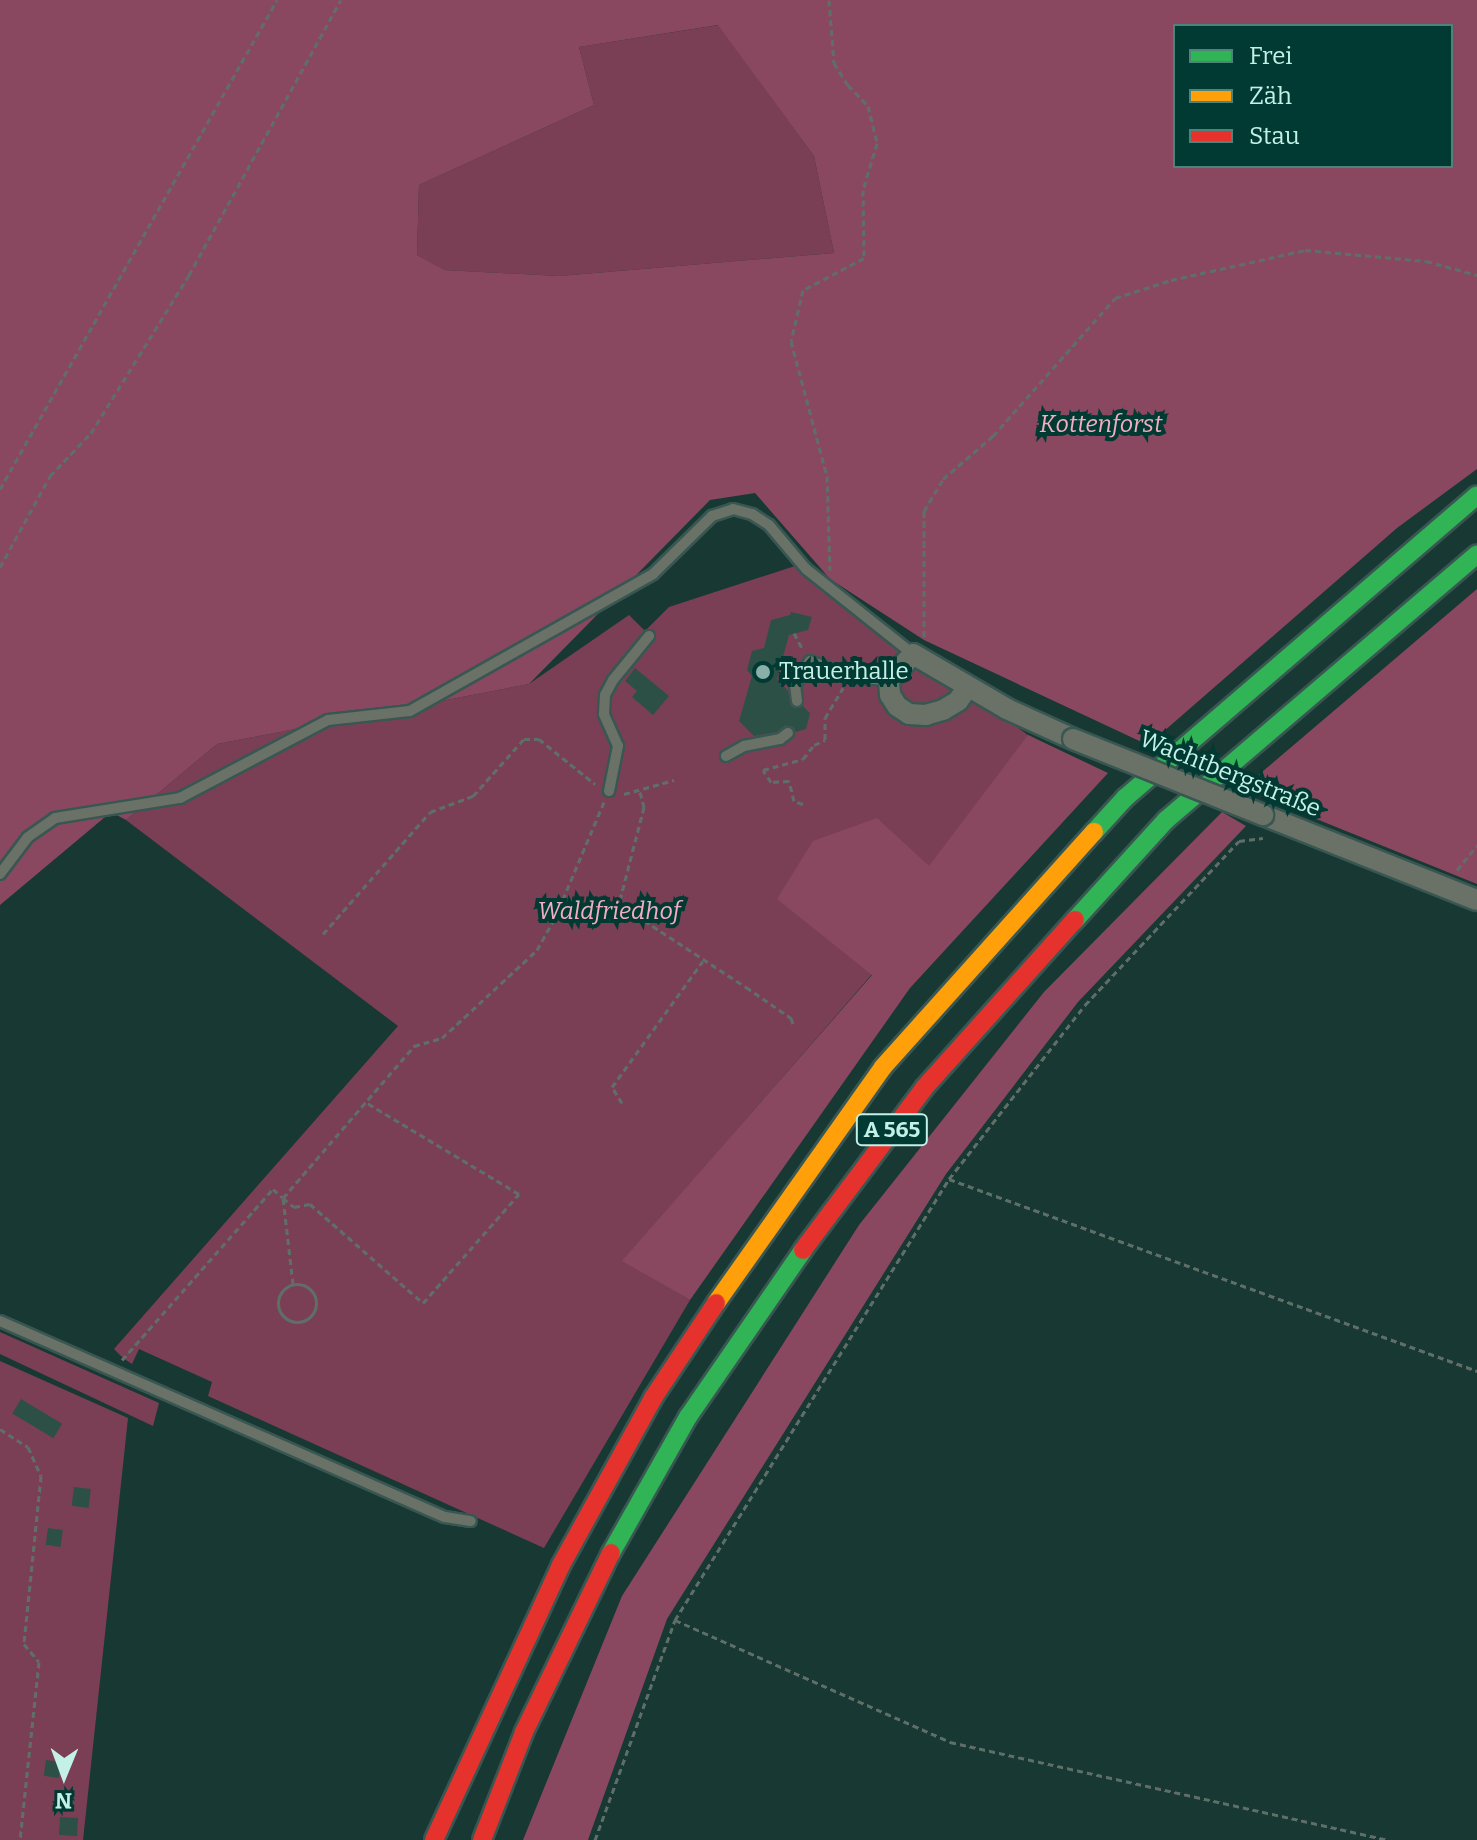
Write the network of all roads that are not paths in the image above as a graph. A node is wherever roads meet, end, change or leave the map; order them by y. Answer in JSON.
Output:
{"nodes":[{"id":1,"x":1477,"y":495,"type":"edge"},
{"id":2,"x":1477,"y":554,"type":"edge"},
{"id":3,"x":649,"y":636,"type":"dead end"},
{"id":4,"x":913,"y":654,"type":"junction"},
{"id":5,"x":889,"y":680,"type":"junction"},
{"id":6,"x":968,"y":687,"type":"junction"},
{"id":7,"x":797,"y":701,"type":"dead end"},
{"id":8,"x":788,"y":733,"type":"dead end"},
{"id":9,"x":726,"y":756,"type":"dead end"},
{"id":10,"x":609,"y":791,"type":"road end"},
{"id":11,"x":0,"y":874,"type":"edge"},
{"id":12,"x":1477,"y":900,"type":"edge"},
{"id":13,"x":0,"y":1321,"type":"edge"},
{"id":14,"x":471,"y":1521,"type":"dead end"},
{"id":15,"x":434,"y":1840,"type":"edge"},
{"id":16,"x":482,"y":1840,"type":"edge"}],
"edges":[{"from":1,"to":15,"type":"highway","number":"A 565"},
{"from":2,"to":16,"type":"highway","number":"A 565"},
{"from":3,"to":10,"type":"lane"},
{"from":4,"to":5,"type":"street"},
{"from":4,"to":6,"type":"street","name":"Wachtbergstraße"},
{"from":4,"to":11,"type":"lane","name":"Wachtbergstraße"},
{"from":5,"to":6,"type":"street"},
{"from":5,"to":7,"type":"lane"},
{"from":6,"to":12,"type":"street","name":"Wachtbergstraße","bridge":true},
{"from":8,"to":9,"type":"lane"},
{"from":13,"to":14,"type":"lane"}]}
